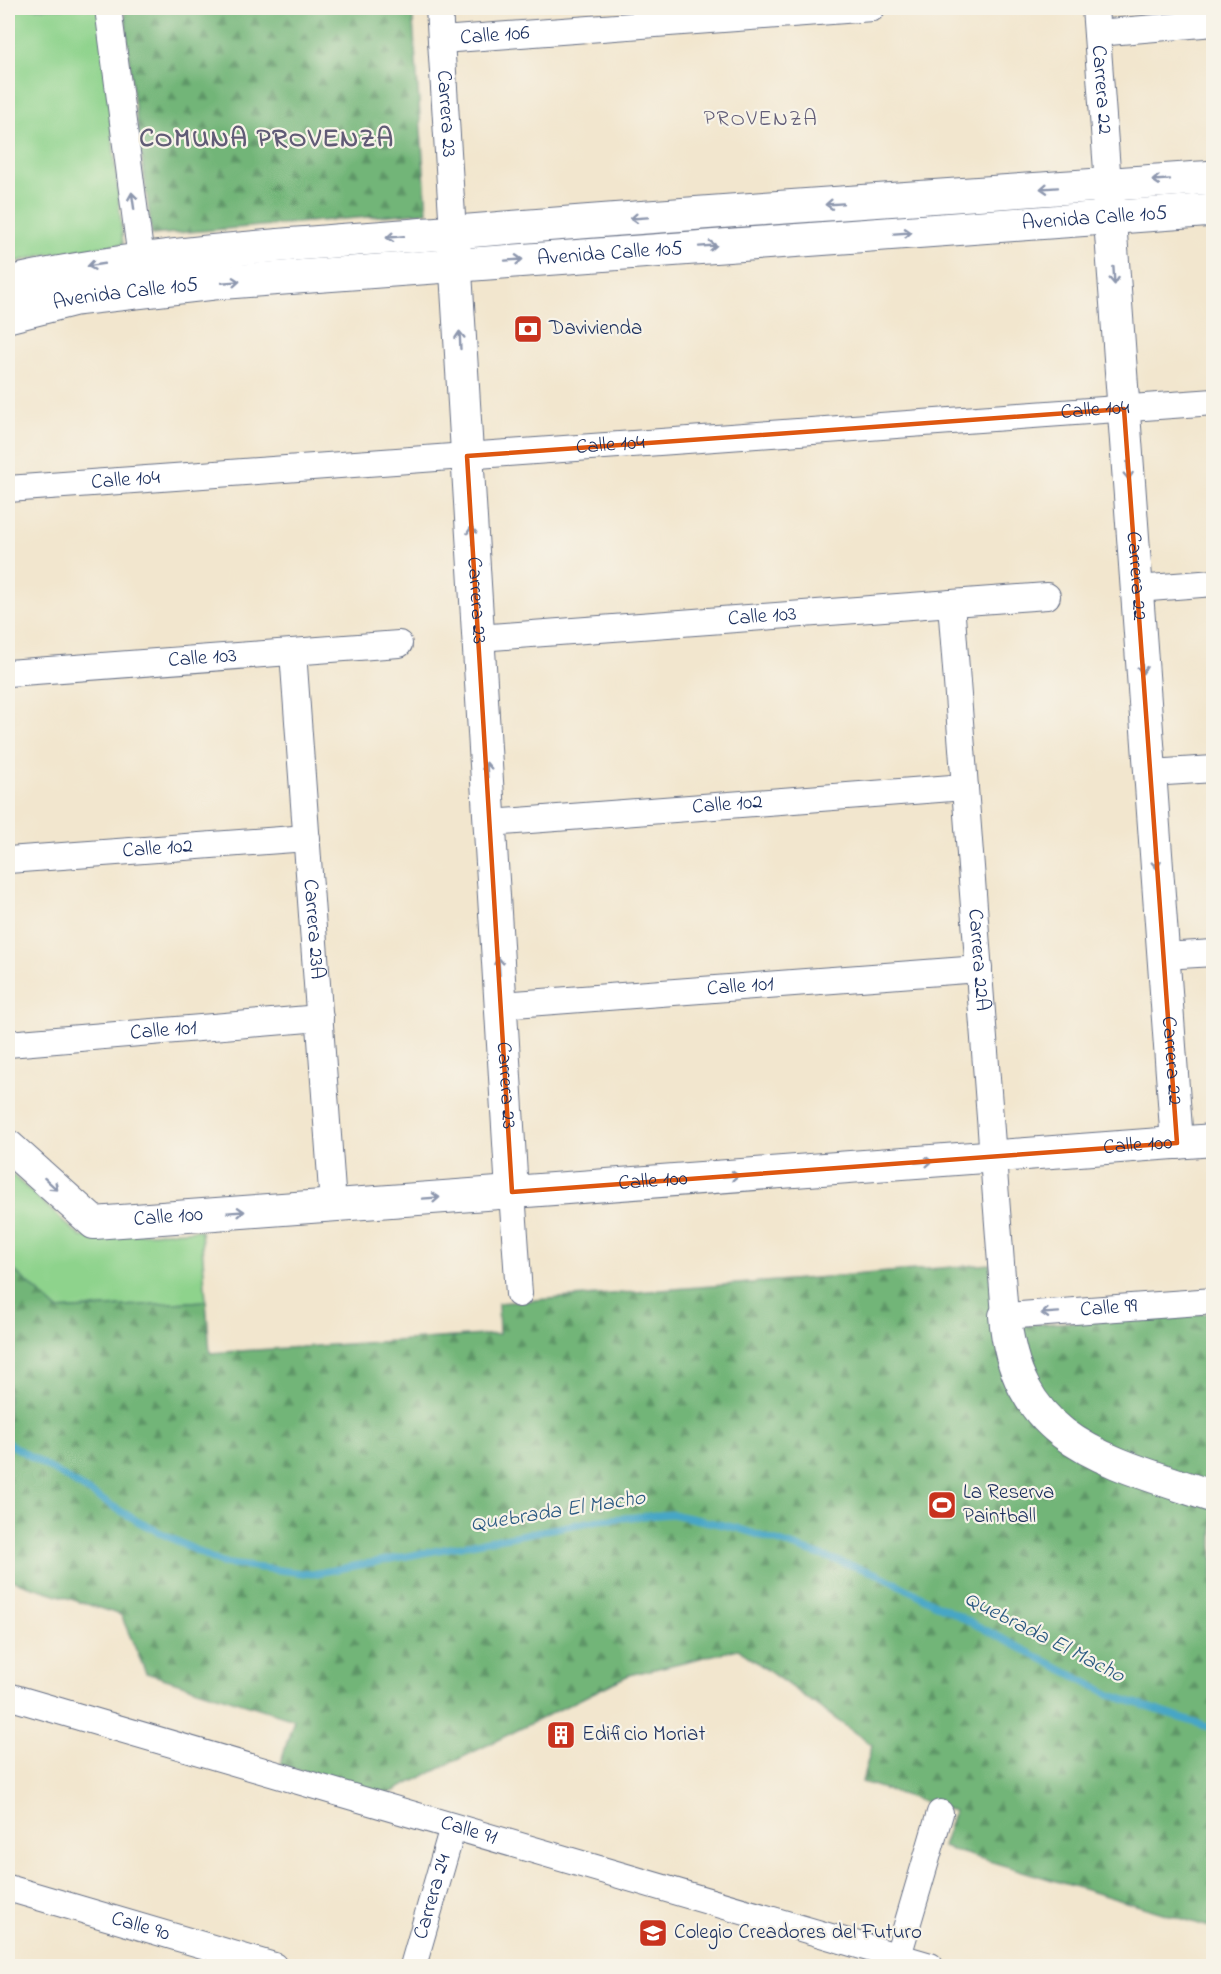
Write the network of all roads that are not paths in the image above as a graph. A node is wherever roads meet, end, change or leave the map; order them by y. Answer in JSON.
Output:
{"nodes":[{"id":1,"x":108,"y":8,"type":"edge"},
{"id":2,"x":439,"y":8,"type":"edge"},
{"id":3,"x":872,"y":8,"type":"edge"},
{"id":4,"x":1095,"y":8,"type":"edge"},
{"id":5,"x":1214,"y":23,"type":"edge"},
{"id":6,"x":1097,"y":33,"type":"junction"},
{"id":7,"x":441,"y":40,"type":"junction"},
{"id":8,"x":1214,"y":177,"type":"edge"},
{"id":9,"x":1108,"y":184,"type":"junction"},
{"id":10,"x":1214,"y":210,"type":"edge"},
{"id":11,"x":1110,"y":218,"type":"junction"},
{"id":12,"x":453,"y":232,"type":"junction"},
{"id":13,"x":141,"y":259,"type":"junction"},
{"id":14,"x":455,"y":264,"type":"junction"},
{"id":15,"x":8,"y":284,"type":"edge"},
{"id":16,"x":8,"y":316,"type":"edge"},
{"id":17,"x":1214,"y":402,"type":"edge"},
{"id":18,"x":1124,"y":409,"type":"junction"},
{"id":19,"x":467,"y":456,"type":"junction"},
{"id":20,"x":8,"y":489,"type":"edge"},
{"id":21,"x":1214,"y":583,"type":"edge"},
{"id":22,"x":1137,"y":589,"type":"junction"},
{"id":23,"x":1047,"y":596,"type":"dead end"},
{"id":24,"x":951,"y":603,"type":"junction"},
{"id":25,"x":478,"y":638,"type":"junction"},
{"id":26,"x":399,"y":644,"type":"dead end"},
{"id":27,"x":293,"y":652,"type":"junction"},
{"id":28,"x":8,"y":673,"type":"edge"},
{"id":29,"x":1214,"y":768,"type":"edge"},
{"id":30,"x":1150,"y":773,"type":"junction"},
{"id":31,"x":965,"y":787,"type":"junction"},
{"id":32,"x":490,"y":823,"type":"junction"},
{"id":33,"x":307,"y":838,"type":"junction"},
{"id":34,"x":8,"y":861,"type":"edge"},
{"id":35,"x":1214,"y":953,"type":"edge"},
{"id":36,"x":1163,"y":956,"type":"junction"},
{"id":37,"x":979,"y":969,"type":"junction"},
{"id":38,"x":501,"y":1005,"type":"junction"},
{"id":39,"x":320,"y":1018,"type":"junction"},
{"id":40,"x":8,"y":1044,"type":"edge"},
{"id":41,"x":1214,"y":1140,"type":"edge"},
{"id":42,"x":1177,"y":1143,"type":"junction"},
{"id":43,"x":8,"y":1146,"type":"edge"},
{"id":44,"x":993,"y":1156,"type":"junction"},
{"id":45,"x":512,"y":1192,"type":"junction"},
{"id":46,"x":333,"y":1205,"type":"junction"},
{"id":47,"x":519,"y":1294,"type":"dead end"},
{"id":48,"x":1214,"y":1301,"type":"edge"},
{"id":49,"x":1005,"y":1317,"type":"junction"},
{"id":50,"x":1214,"y":1497,"type":"edge"},
{"id":51,"x":8,"y":1696,"type":"edge"},
{"id":52,"x":940,"y":1813,"type":"dead end"},
{"id":53,"x":453,"y":1827,"type":"junction"},
{"id":54,"x":8,"y":1888,"type":"edge"},
{"id":55,"x":897,"y":1962,"type":"edge"},
{"id":56,"x":274,"y":1966,"type":"edge"},
{"id":57,"x":413,"y":1966,"type":"edge"},
{"id":58,"x":930,"y":1966,"type":"edge"}],
"edges":[{"from":13,"to":1,"type":"street","one_way":true},
{"from":2,"to":7,"type":"street","name":"Carrera 23"},
{"from":3,"to":7,"type":"street","name":"Calle 106"},
{"from":4,"to":6,"type":"street","name":"Carrera 22"},
{"from":5,"to":6,"type":"street"},
{"from":6,"to":9,"type":"street","name":"Carrera 22"},
{"from":7,"to":12,"type":"street","name":"Carrera 23"},
{"from":8,"to":9,"type":"main road","name":"Avenida Calle 105","one_way":true},
{"from":9,"to":11,"type":"street","name":"Carrera 22"},
{"from":9,"to":12,"type":"main road","name":"Avenida Calle 105","one_way":true},
{"from":10,"to":11,"type":"main road","name":"Avenida Calle 105"},
{"from":14,"to":11,"type":"main road","name":"Avenida Calle 105","one_way":true},
{"from":11,"to":18,"type":"street","name":"Carrera 22","one_way":true},
{"from":12,"to":13,"type":"main road","name":"Avenida Calle 105","one_way":true},
{"from":12,"to":14,"type":"street","name":"Carrera 23"},
{"from":13,"to":15,"type":"main road","name":"Avenida Calle 105","one_way":true},
{"from":16,"to":14,"type":"main road","name":"Avenida Calle 105","one_way":true},
{"from":19,"to":14,"type":"street","name":"Carrera 23","one_way":true},
{"from":17,"to":18,"type":"street","name":"Calle 104"},
{"from":18,"to":19,"type":"street","name":"Calle 104"},
{"from":18,"to":22,"type":"street","name":"Carrera 22","one_way":true},
{"from":19,"to":20,"type":"street","name":"Calle 104"},
{"from":25,"to":19,"type":"street","name":"Carrera 23","one_way":true},
{"from":21,"to":22,"type":"street"},
{"from":22,"to":30,"type":"street","name":"Carrera 22","one_way":true},
{"from":23,"to":24,"type":"street","name":"Calle 103"},
{"from":24,"to":25,"type":"street","name":"Calle 103"},
{"from":24,"to":31,"type":"street","name":"Carrera 22A"},
{"from":32,"to":25,"type":"street","name":"Carrera 23","one_way":true},
{"from":26,"to":27,"type":"street","name":"Calle 103"},
{"from":27,"to":28,"type":"street","name":"Calle 103"},
{"from":27,"to":33,"type":"street","name":"Carrera 23A"},
{"from":29,"to":30,"type":"street"},
{"from":30,"to":36,"type":"street","name":"Carrera 22","one_way":true},
{"from":31,"to":32,"type":"street","name":"Calle 102"},
{"from":31,"to":37,"type":"street","name":"Carrera 22A"},
{"from":38,"to":32,"type":"street","name":"Carrera 23","one_way":true},
{"from":33,"to":34,"type":"street","name":"Calle 102"},
{"from":33,"to":39,"type":"street","name":"Carrera 23A"},
{"from":35,"to":36,"type":"street"},
{"from":36,"to":42,"type":"street","name":"Carrera 22"},
{"from":37,"to":38,"type":"street","name":"Calle 101"},
{"from":37,"to":44,"type":"street","name":"Carrera 22A"},
{"from":38,"to":45,"type":"street","name":"Carrera 23"},
{"from":39,"to":40,"type":"street","name":"Calle 101"},
{"from":39,"to":46,"type":"street","name":"Carrera 23A"},
{"from":41,"to":42,"type":"street","name":"Calle 100"},
{"from":42,"to":44,"type":"street","name":"Calle 100"},
{"from":43,"to":46,"type":"street","name":"Calle 100","one_way":true},
{"from":45,"to":44,"type":"street","name":"Calle 100","one_way":true},
{"from":44,"to":49,"type":"street","name":"Carrera 22A"},
{"from":46,"to":45,"type":"street","name":"Calle 100","one_way":true},
{"from":45,"to":47,"type":"street"},
{"from":48,"to":49,"type":"street","name":"Calle 99","one_way":true},
{"from":49,"to":50,"type":"street"},
{"from":51,"to":53,"type":"street","name":"Calle 91"},
{"from":52,"to":55,"type":"street"},
{"from":53,"to":55,"type":"street","name":"Calle 91"},
{"from":53,"to":57,"type":"street","name":"Carrera 24"},
{"from":54,"to":56,"type":"street","name":"Calle 90"},
{"from":55,"to":58,"type":"street","name":"Calle 91"}]}
